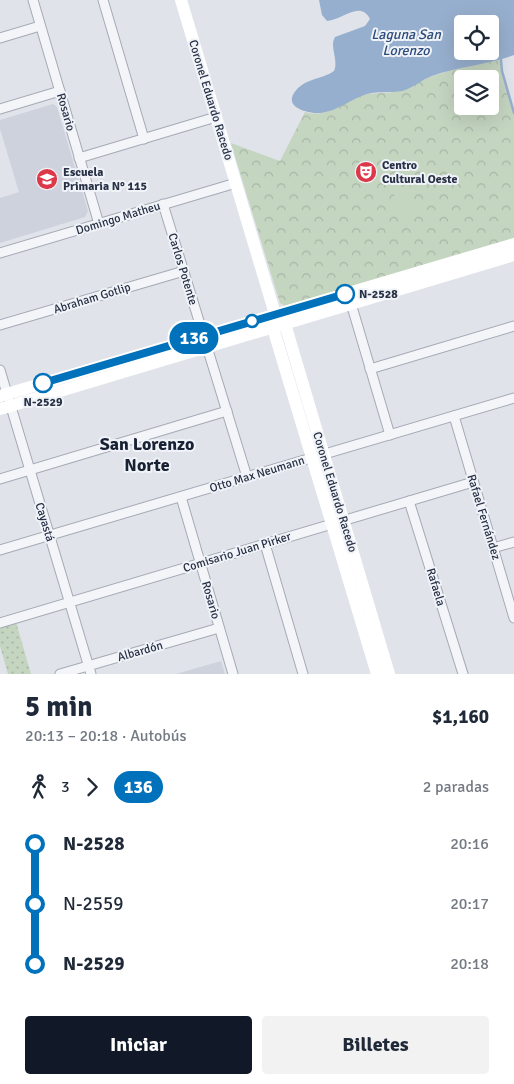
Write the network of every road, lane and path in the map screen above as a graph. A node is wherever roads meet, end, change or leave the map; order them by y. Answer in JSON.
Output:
{"nodes":[{"id":1,"x":33,"y":0,"type":"edge"},
{"id":2,"x":103,"y":0,"type":"edge"},
{"id":3,"x":182,"y":0,"type":"edge"},
{"id":4,"x":40,"y":26,"type":"junction"},
{"id":5,"x":0,"y":38,"type":"edge"},
{"id":6,"x":60,"y":92,"type":"junction"},
{"id":7,"x":0,"y":109,"type":"edge"},
{"id":8,"x":216,"y":117,"type":"junction"},
{"id":9,"x":144,"y":139,"type":"junction"},
{"id":10,"x":79,"y":158,"type":"junction"},
{"id":11,"x":236,"y":183,"type":"junction"},
{"id":12,"x":163,"y":204,"type":"junction"},
{"id":13,"x":99,"y":224,"type":"junction"},
{"id":14,"x":514,"y":244,"type":"edge"},
{"id":15,"x":0,"y":253,"type":"edge"},
{"id":16,"x":514,"y":255,"type":"edge"},
{"id":17,"x":184,"y":271,"type":"junction"},
{"id":18,"x":349,"y":298,"type":"junction"},
{"id":19,"x":275,"y":314,"type":"junction"},
{"id":20,"x":285,"y":324,"type":"junction"},
{"id":21,"x":0,"y":325,"type":"edge"},
{"id":22,"x":514,"y":326,"type":"edge"},
{"id":23,"x":273,"y":328,"type":"junction"},
{"id":24,"x":205,"y":341,"type":"junction"},
{"id":25,"x":370,"y":369,"type":"junction"},
{"id":26,"x":0,"y":370,"type":"edge"},
{"id":27,"x":514,"y":398,"type":"edge"},
{"id":28,"x":4,"y":401,"type":"edge"},
{"id":29,"x":227,"y":411,"type":"junction"},
{"id":30,"x":454,"y":416,"type":"junction"},
{"id":31,"x":390,"y":435,"type":"junction"},
{"id":32,"x":318,"y":456,"type":"junction"},
{"id":33,"x":30,"y":470,"type":"junction"},
{"id":34,"x":247,"y":477,"type":"junction"},
{"id":35,"x":0,"y":478,"type":"edge"},
{"id":36,"x":473,"y":482,"type":"junction"},
{"id":37,"x":181,"y":497,"type":"junction"},
{"id":38,"x":409,"y":501,"type":"junction"},
{"id":39,"x":338,"y":522,"type":"junction"},
{"id":40,"x":49,"y":536,"type":"junction"},
{"id":41,"x":514,"y":542,"type":"edge"},
{"id":42,"x":265,"y":544,"type":"junction"},
{"id":43,"x":493,"y":548,"type":"junction"},
{"id":44,"x":0,"y":550,"type":"edge"},
{"id":45,"x":200,"y":563,"type":"junction"},
{"id":46,"x":69,"y":602,"type":"junction"},
{"id":47,"x":514,"y":616,"type":"edge"},
{"id":48,"x":0,"y":623,"type":"edge"},
{"id":49,"x":219,"y":628,"type":"junction"},
{"id":50,"x":89,"y":670,"type":"edge"},
{"id":51,"x":60,"y":674,"type":"edge"},
{"id":52,"x":233,"y":674,"type":"edge"},
{"id":53,"x":303,"y":674,"type":"edge"},
{"id":54,"x":377,"y":674,"type":"edge"},
{"id":55,"x":389,"y":674,"type":"edge"},
{"id":56,"x":463,"y":674,"type":"edge"}],
"edges":[{"from":1,"to":4,"type":"street","name":"Rosario"},
{"from":2,"to":9,"type":"street"},
{"from":3,"to":8,"type":"street","name":"Coronel Eduardo Racedo"},
{"from":4,"to":5,"type":"street"},
{"from":4,"to":6,"type":"street","name":"Rosario"},
{"from":6,"to":7,"type":"street"},
{"from":6,"to":10,"type":"street","name":"Rosario"},
{"from":8,"to":9,"type":"street"},
{"from":8,"to":11,"type":"street","name":"Coronel Eduardo Racedo"},
{"from":9,"to":10,"type":"street"},
{"from":10,"to":13,"type":"street","name":"Rosario"},
{"from":11,"to":12,"type":"street","name":"Domingo Matheu"},
{"from":11,"to":19,"type":"street","name":"Coronel Eduardo Racedo"},
{"from":12,"to":13,"type":"street","name":"Domingo Matheu"},
{"from":12,"to":17,"type":"street","name":"Carlos Potente"},
{"from":13,"to":15,"type":"street","name":"Domingo Matheu"},
{"from":14,"to":18,"type":"street"},
{"from":16,"to":18,"type":"street"},
{"from":17,"to":21,"type":"street","name":"Abraham Gotlip"},
{"from":17,"to":24,"type":"street","name":"Carlos Potente"},
{"from":18,"to":19,"type":"street"},
{"from":18,"to":20,"type":"street"},
{"from":18,"to":25,"type":"street"},
{"from":19,"to":20,"type":"street","name":"Coronel Eduardo Racedo"},
{"from":19,"to":23,"type":"street","name":"Coronel Eduardo Racedo"},
{"from":19,"to":24,"type":"street"},
{"from":20,"to":23,"type":"street"},
{"from":20,"to":32,"type":"street","name":"Coronel Eduardo Racedo"},
{"from":22,"to":25,"type":"street"},
{"from":23,"to":24,"type":"street"},
{"from":23,"to":32,"type":"street","name":"Coronel Eduardo Racedo"},
{"from":24,"to":28,"type":"street"},
{"from":24,"to":29,"type":"street","name":"Carlos Potente"},
{"from":25,"to":31,"type":"street"},
{"from":26,"to":28,"type":"street","name":"Cayastá"},
{"from":27,"to":30,"type":"street","name":"Otto Max Neumann"},
{"from":28,"to":33,"type":"street","name":"Cayastá"},
{"from":29,"to":33,"type":"street"},
{"from":29,"to":34,"type":"street","name":"Carlos Potente"},
{"from":30,"to":31,"type":"street","name":"Otto Max Neumann"},
{"from":30,"to":36,"type":"street","name":"Rafael Fernández"},
{"from":31,"to":32,"type":"street","name":"Otto Max Neumann"},
{"from":32,"to":34,"type":"street","name":"Otto Max Neumann"},
{"from":32,"to":39,"type":"street","name":"Coronel Eduardo Racedo"},
{"from":33,"to":35,"type":"street"},
{"from":33,"to":40,"type":"street","name":"Cayastá"},
{"from":34,"to":37,"type":"street","name":"Otto Max Neumann"},
{"from":36,"to":38,"type":"street","name":"Comisario Juan Pirker"},
{"from":36,"to":43,"type":"street","name":"Rafael Fernández"},
{"from":37,"to":40,"type":"street","name":"Otto Max Neumann"},
{"from":37,"to":45,"type":"street","name":"Rosario"},
{"from":38,"to":39,"type":"street","name":"Comisario Juan Pirker"},
{"from":38,"to":56,"type":"street","name":"Rafaela"},
{"from":39,"to":42,"type":"street","name":"Comisario Juan Pirker"},
{"from":39,"to":54,"type":"street","name":"Coronel Eduardo Racedo"},
{"from":39,"to":55,"type":"street","name":"Coronel Eduardo Racedo"},
{"from":40,"to":44,"type":"street","name":"Otto Max Neumann"},
{"from":40,"to":46,"type":"street","name":"Cayastá"},
{"from":41,"to":43,"type":"street"},
{"from":42,"to":45,"type":"street","name":"Comisario Juan Pirker"},
{"from":42,"to":53,"type":"street"},
{"from":43,"to":47,"type":"street","name":"Rafael Fernández"},
{"from":45,"to":46,"type":"street","name":"Comisario Juan Pirker"},
{"from":45,"to":49,"type":"street","name":"Rosario"},
{"from":46,"to":48,"type":"street","name":"Comisario Juan Pirker"},
{"from":46,"to":50,"type":"street","name":"Cayastá"},
{"from":49,"to":50,"type":"street","name":"Albardón"},
{"from":49,"to":52,"type":"street","name":"Rosario"},
{"from":50,"to":51,"type":"street","name":"Albardón"}]}
